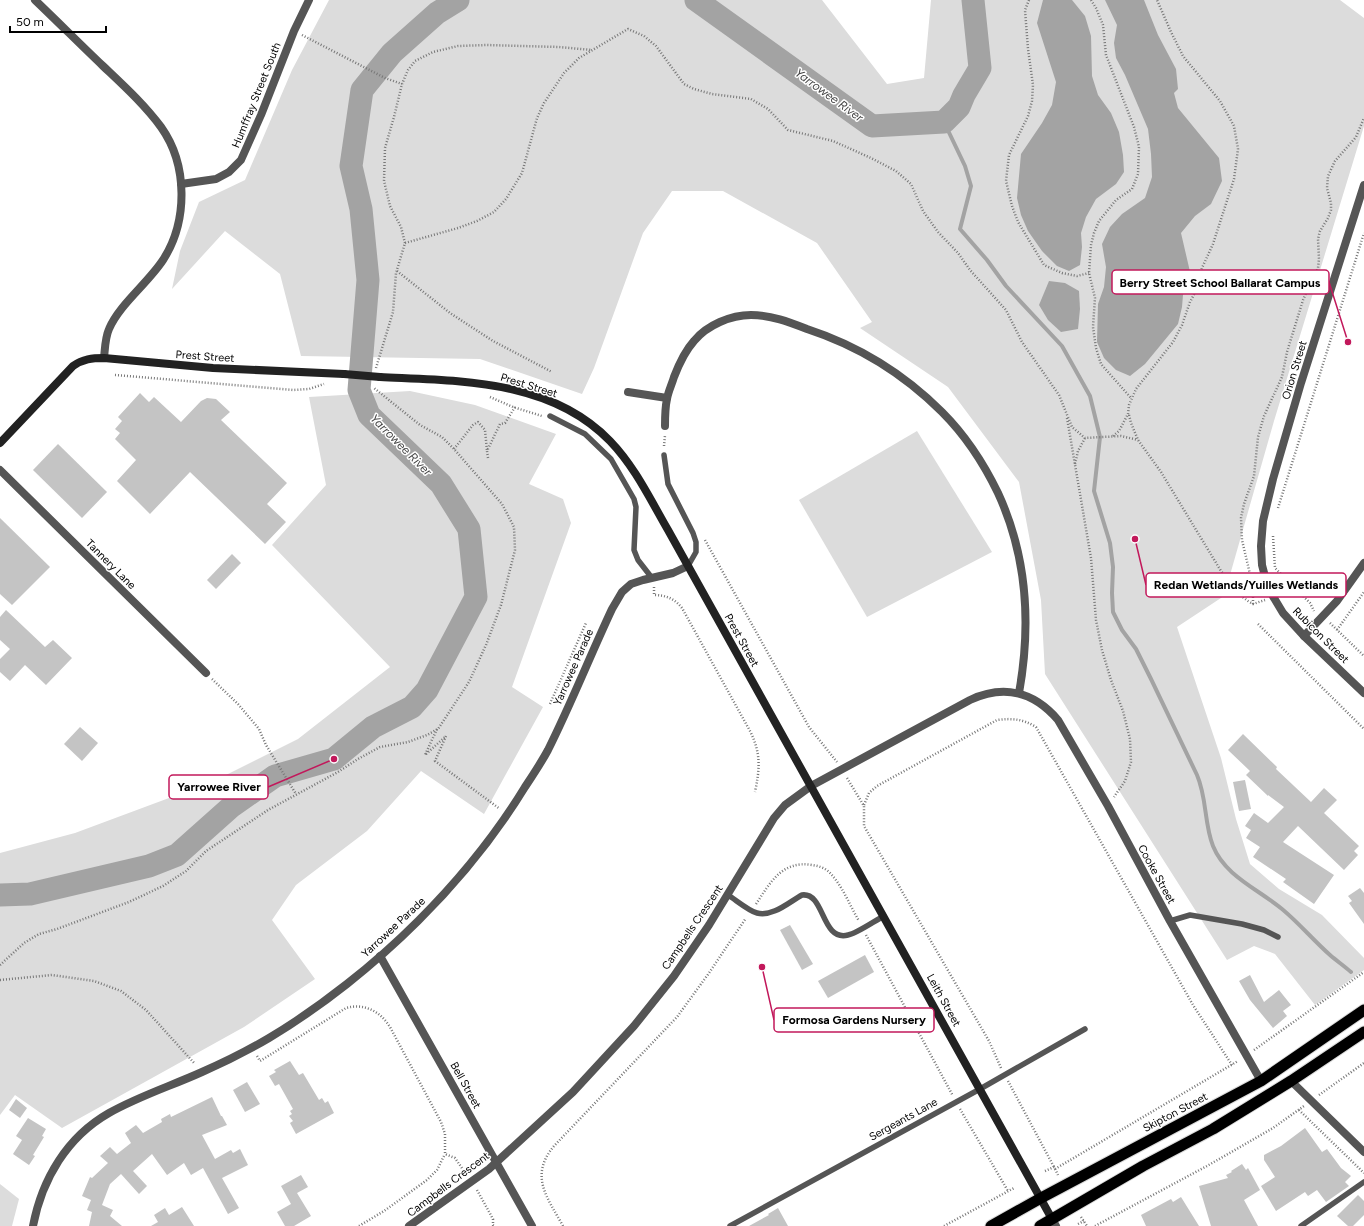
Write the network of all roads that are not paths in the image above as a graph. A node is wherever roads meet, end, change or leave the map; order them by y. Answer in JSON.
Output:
{"nodes":[{"id":1,"x":35,"y":0,"type":"edge"},
{"id":2,"x":309,"y":0,"type":"edge"},
{"id":3,"x":181,"y":184,"type":"junction"},
{"id":4,"x":1364,"y":185,"type":"edge"},
{"id":5,"x":104,"y":358,"type":"junction"},
{"id":6,"x":628,"y":392,"type":"dead end"},
{"id":7,"x":667,"y":398,"type":"junction"},
{"id":8,"x":550,"y":416,"type":"road end"},
{"id":9,"x":665,"y":426,"type":"road end"},
{"id":10,"x":0,"y":443,"type":"edge"},
{"id":11,"x":664,"y":455,"type":"road end"},
{"id":12,"x":0,"y":470,"type":"edge"},
{"id":13,"x":1364,"y":563,"type":"edge"},
{"id":14,"x":1262,"y":565,"type":"joint"},
{"id":15,"x":688,"y":566,"type":"junction"},
{"id":16,"x":652,"y":578,"type":"junction"},
{"id":17,"x":1304,"y":636,"type":"junction"},
{"id":18,"x":206,"y":673,"type":"road end"},
{"id":19,"x":1018,"y":693,"type":"junction"},
{"id":20,"x":1364,"y":693,"type":"edge"},
{"id":21,"x":811,"y":786,"type":"junction"},
{"id":22,"x":728,"y":895,"type":"junction"},
{"id":23,"x":884,"y":916,"type":"junction"},
{"id":24,"x":1170,"y":921,"type":"junction"},
{"id":25,"x":1278,"y":937,"type":"dead end"},
{"id":26,"x":380,"y":956,"type":"junction"},
{"id":27,"x":1364,"y":1010,"type":"edge"},
{"id":28,"x":1085,"y":1029,"type":"dead end"},
{"id":29,"x":1364,"y":1032,"type":"edge"},
{"id":30,"x":1261,"y":1081,"type":"junction"},
{"id":31,"x":1291,"y":1081,"type":"junction"},
{"id":32,"x":980,"y":1089,"type":"junction"},
{"id":33,"x":1364,"y":1152,"type":"edge"},
{"id":34,"x":496,"y":1162,"type":"junction"},
{"id":35,"x":1364,"y":1182,"type":"edge"},
{"id":36,"x":1041,"y":1198,"type":"junction"},
{"id":37,"x":1054,"y":1222,"type":"edge"},
{"id":38,"x":33,"y":1226,"type":"edge"},
{"id":39,"x":409,"y":1226,"type":"edge"},
{"id":40,"x":532,"y":1226,"type":"edge"},
{"id":41,"x":730,"y":1226,"type":"edge"},
{"id":42,"x":991,"y":1226,"type":"edge"},
{"id":43,"x":1040,"y":1226,"type":"edge"},
{"id":44,"x":1301,"y":1226,"type":"edge"}],
"edges":[{"from":1,"to":3,"type":"street"},
{"from":2,"to":3,"type":"street","name":"Humffray Street South"},
{"from":3,"to":5,"type":"street"},
{"from":4,"to":14,"type":"street","name":"Orion Street"},
{"from":5,"to":10,"type":"main road"},
{"from":5,"to":15,"type":"main road","name":"Prest Street","bridge":true},
{"from":6,"to":7,"type":"street"},
{"from":7,"to":9,"type":"street"},
{"from":7,"to":19,"type":"street"},
{"from":8,"to":16,"type":"lane"},
{"from":11,"to":15,"type":"lane"},
{"from":12,"to":18,"type":"street","name":"Tannery Lane"},
{"from":13,"to":17,"type":"street"},
{"from":14,"to":17,"type":"street","name":"Rubicon Street"},
{"from":15,"to":16,"type":"street","name":"Yarrowee Parade"},
{"from":15,"to":21,"type":"main road","name":"Prest Street"},
{"from":16,"to":26,"type":"street","name":"Yarrowee Parade"},
{"from":17,"to":20,"type":"street","name":"Rubicon Street"},
{"from":19,"to":21,"type":"street","name":"Campbells Crescent"},
{"from":19,"to":24,"type":"street","name":"Cooke Street"},
{"from":21,"to":22,"type":"street","name":"Campbells Crescent"},
{"from":21,"to":23,"type":"main road","name":"Leith Street"},
{"from":22,"to":23,"type":"lane"},
{"from":22,"to":34,"type":"street","name":"Campbells Crescent"},
{"from":23,"to":32,"type":"main road","name":"Leith Street"},
{"from":24,"to":25,"type":"lane"},
{"from":24,"to":30,"type":"street","name":"Cooke Street"},
{"from":26,"to":34,"type":"street","name":"Bell Street"},
{"from":26,"to":38,"type":"street","name":"Yarrowee Parade"},
{"from":27,"to":30,"type":"highway","name":"Skipton Street"},
{"from":28,"to":32,"type":"lane","name":"Sergeants Lane"},
{"from":29,"to":31,"type":"highway"},
{"from":30,"to":36,"type":"highway","name":"Skipton Street"},
{"from":31,"to":33,"type":"street"},
{"from":31,"to":37,"type":"highway"},
{"from":32,"to":36,"type":"main road","name":"Leith Street"},
{"from":32,"to":41,"type":"lane","name":"Sergeants Lane"},
{"from":34,"to":39,"type":"street","name":"Campbells Crescent"},
{"from":34,"to":40,"type":"street","name":"Bell Street"},
{"from":35,"to":44,"type":"lane"},
{"from":36,"to":37,"type":"main road","name":"Leith Street"},
{"from":36,"to":42,"type":"highway","name":"Skipton Street"},
{"from":37,"to":43,"type":"highway"}]}
